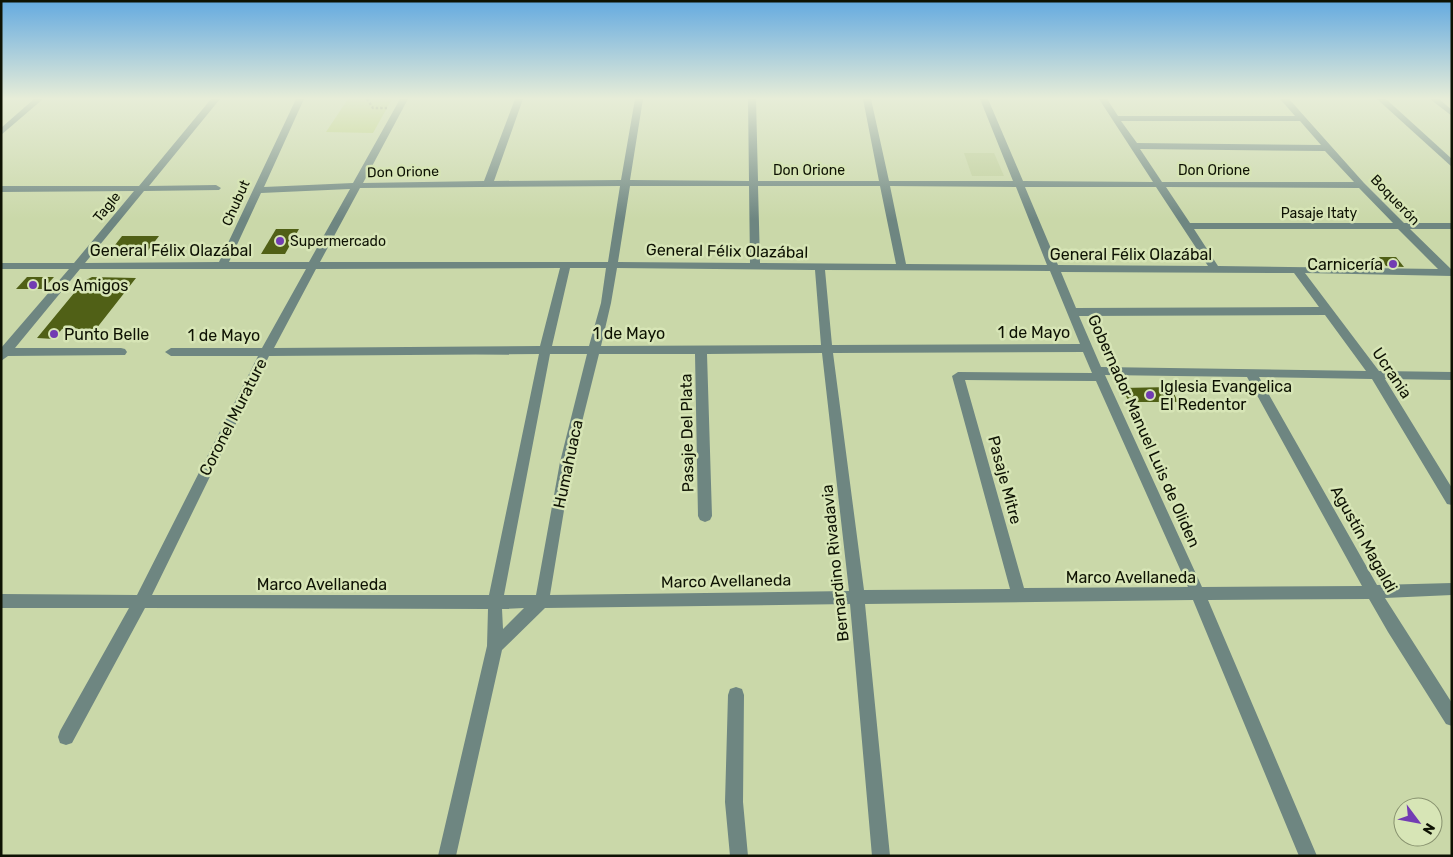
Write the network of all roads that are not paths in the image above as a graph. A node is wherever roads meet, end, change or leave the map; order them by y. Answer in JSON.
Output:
{"nodes":[{"id":1,"x":183,"y":139,"type":"edge"},
{"id":2,"x":281,"y":139,"type":"edge"},
{"id":3,"x":382,"y":139,"type":"edge"},
{"id":4,"x":504,"y":139,"type":"edge"},
{"id":5,"x":632,"y":139,"type":"edge"},
{"id":6,"x":752,"y":139,"type":"edge"},
{"id":7,"x":875,"y":139,"type":"edge"},
{"id":8,"x":1000,"y":139,"type":"edge"},
{"id":9,"x":1129,"y":139,"type":"edge"},
{"id":10,"x":1319,"y":139,"type":"edge"},
{"id":11,"x":1425,"y":139,"type":"edge"},
{"id":12,"x":1134,"y":146,"type":"junction"},
{"id":13,"x":1326,"y":148,"type":"junction"},
{"id":14,"x":1452,"y":164,"type":"edge"},
{"id":15,"x":624,"y":183,"type":"junction"},
{"id":16,"x":488,"y":184,"type":"junction"},
{"id":17,"x":753,"y":184,"type":"junction"},
{"id":18,"x":884,"y":184,"type":"junction"},
{"id":19,"x":1157,"y":184,"type":"junction"},
{"id":20,"x":1018,"y":185,"type":"junction"},
{"id":21,"x":1360,"y":185,"type":"junction"},
{"id":22,"x":356,"y":186,"type":"junction"},
{"id":23,"x":142,"y":188,"type":"junction"},
{"id":24,"x":216,"y":188,"type":"dead end"},
{"id":25,"x":1,"y":189,"type":"edge"},
{"id":26,"x":257,"y":190,"type":"junction"},
{"id":27,"x":1186,"y":226,"type":"junction"},
{"id":28,"x":1452,"y":226,"type":"edge"},
{"id":29,"x":1402,"y":227,"type":"junction"},
{"id":30,"x":223,"y":264,"type":"junction"},
{"id":31,"x":314,"y":265,"type":"junction"},
{"id":32,"x":566,"y":265,"type":"junction"},
{"id":33,"x":612,"y":265,"type":"junction"},
{"id":34,"x":755,"y":265,"type":"junction"},
{"id":35,"x":1,"y":266,"type":"edge"},
{"id":36,"x":78,"y":266,"type":"junction"},
{"id":37,"x":820,"y":267,"type":"junction"},
{"id":38,"x":902,"y":268,"type":"junction"},
{"id":39,"x":1054,"y":269,"type":"junction"},
{"id":40,"x":1215,"y":269,"type":"junction"},
{"id":41,"x":1297,"y":270,"type":"junction"},
{"id":42,"x":1450,"y":273,"type":"edge"},
{"id":43,"x":1327,"y":311,"type":"junction"},
{"id":44,"x":1072,"y":312,"type":"junction"},
{"id":45,"x":1087,"y":348,"type":"junction"},
{"id":46,"x":595,"y":349,"type":"junction"},
{"id":47,"x":701,"y":349,"type":"junction"},
{"id":48,"x":827,"y":349,"type":"junction"},
{"id":49,"x":266,"y":351,"type":"junction"},
{"id":50,"x":546,"y":351,"type":"junction"},
{"id":51,"x":121,"y":352,"type":"dead end"},
{"id":52,"x":172,"y":352,"type":"dead end"},
{"id":53,"x":3,"y":354,"type":"edge"},
{"id":54,"x":1098,"y":374,"type":"junction"},
{"id":55,"x":1251,"y":374,"type":"junction"},
{"id":56,"x":1376,"y":375,"type":"junction"},
{"id":57,"x":1452,"y":376,"type":"edge"},
{"id":58,"x":1452,"y":500,"type":"edge"},
{"id":59,"x":705,"y":516,"type":"dead end"},
{"id":60,"x":1452,"y":589,"type":"edge"},
{"id":61,"x":1374,"y":592,"type":"junction"},
{"id":62,"x":1019,"y":594,"type":"junction"},
{"id":63,"x":1198,"y":594,"type":"junction"},
{"id":64,"x":857,"y":596,"type":"junction"},
{"id":65,"x":1,"y":601,"type":"edge"},
{"id":66,"x":141,"y":601,"type":"junction"},
{"id":67,"x":542,"y":601,"type":"junction"},
{"id":68,"x":495,"y":602,"type":"junction"},
{"id":69,"x":495,"y":646,"type":"junction"},
{"id":70,"x":736,"y":695,"type":"dead end"},
{"id":71,"x":1452,"y":718,"type":"edge"},
{"id":72,"x":66,"y":737,"type":"dead end"},
{"id":73,"x":448,"y":856,"type":"edge"},
{"id":74,"x":739,"y":856,"type":"edge"},
{"id":75,"x":881,"y":856,"type":"edge"},
{"id":76,"x":1308,"y":856,"type":"edge"}],
"edges":[{"from":1,"to":23,"type":"street","name":"Tagle"},
{"from":2,"to":26,"type":"street","name":"Chubut"},
{"from":3,"to":22,"type":"street","name":"Coronel Murature"},
{"from":4,"to":16,"type":"street"},
{"from":5,"to":15,"type":"street"},
{"from":6,"to":17,"type":"street"},
{"from":7,"to":18,"type":"street"},
{"from":8,"to":20,"type":"street"},
{"from":9,"to":12,"type":"street"},
{"from":10,"to":13,"type":"street","name":"Boquerón"},
{"from":11,"to":14,"type":"street"},
{"from":12,"to":13,"type":"street"},
{"from":12,"to":19,"type":"street"},
{"from":13,"to":21,"type":"street","name":"Boquerón"},
{"from":15,"to":16,"type":"street","name":"Don Orione"},
{"from":15,"to":17,"type":"street","name":"Don Orione"},
{"from":15,"to":33,"type":"street"},
{"from":16,"to":22,"type":"street","name":"Don Orione"},
{"from":17,"to":18,"type":"street","name":"Don Orione"},
{"from":17,"to":34,"type":"street"},
{"from":18,"to":20,"type":"street","name":"Don Orione"},
{"from":18,"to":38,"type":"street"},
{"from":19,"to":20,"type":"street","name":"Don Orione"},
{"from":19,"to":21,"type":"street","name":"Don Orione"},
{"from":19,"to":27,"type":"street"},
{"from":20,"to":39,"type":"street"},
{"from":21,"to":29,"type":"street","name":"Boquerón"},
{"from":22,"to":26,"type":"street","name":"Don Orione"},
{"from":22,"to":31,"type":"street","name":"Coronel Murature"},
{"from":23,"to":24,"type":"street"},
{"from":23,"to":25,"type":"street"},
{"from":23,"to":36,"type":"street","name":"Tagle"},
{"from":26,"to":30,"type":"street","name":"Chubut"},
{"from":27,"to":29,"type":"street","name":"Pasaje Itaty"},
{"from":27,"to":40,"type":"street"},
{"from":28,"to":29,"type":"street","name":"Pasaje Itaty"},
{"from":29,"to":42,"type":"street","name":"Boquerón"},
{"from":30,"to":31,"type":"street","name":"General Félix Olazábal"},
{"from":30,"to":36,"type":"street","name":"General Félix Olazábal"},
{"from":31,"to":32,"type":"street","name":"General Félix Olazábal"},
{"from":31,"to":49,"type":"street","name":"Coronel Murature"},
{"from":32,"to":33,"type":"street","name":"General Félix Olazábal"},
{"from":32,"to":50,"type":"street"},
{"from":33,"to":34,"type":"street","name":"General Félix Olazábal"},
{"from":33,"to":46,"type":"street","name":"Humahuaca"},
{"from":34,"to":37,"type":"street","name":"General Félix Olazábal"},
{"from":35,"to":36,"type":"street","name":"General Félix Olazábal"},
{"from":36,"to":53,"type":"street","name":"Tagle"},
{"from":37,"to":38,"type":"street","name":"General Félix Olazábal"},
{"from":37,"to":48,"type":"street","name":"Bernardino Rivadavia"},
{"from":38,"to":39,"type":"street","name":"General Félix Olazábal"},
{"from":39,"to":40,"type":"street","name":"General Félix Olazábal"},
{"from":39,"to":44,"type":"street","name":"Gobernador Manuel Luis de Oliden"},
{"from":40,"to":41,"type":"street","name":"General Félix Olazábal"},
{"from":41,"to":42,"type":"street","name":"General Félix Olazábal"},
{"from":41,"to":43,"type":"street","name":"Ucrania"},
{"from":43,"to":44,"type":"street"},
{"from":43,"to":56,"type":"street","name":"Ucrania"},
{"from":44,"to":45,"type":"street","name":"Gobernador Manuel Luis de Oliden"},
{"from":45,"to":48,"type":"street","name":"1 de Mayo"},
{"from":45,"to":54,"type":"street","name":"Gobernador Manuel Luis de Oliden"},
{"from":46,"to":47,"type":"street","name":"1 de Mayo"},
{"from":46,"to":50,"type":"street","name":"1 de Mayo"},
{"from":46,"to":67,"type":"street","name":"Humahuaca"},
{"from":47,"to":48,"type":"street","name":"1 de Mayo"},
{"from":47,"to":59,"type":"street","name":"Pasaje Del Plata"},
{"from":48,"to":64,"type":"street","name":"Bernardino Rivadavia"},
{"from":49,"to":50,"type":"street","name":"1 de Mayo"},
{"from":49,"to":52,"type":"street","name":"1 de Mayo"},
{"from":49,"to":66,"type":"street","name":"Coronel Murature"},
{"from":50,"to":68,"type":"street"},
{"from":51,"to":53,"type":"street"},
{"from":54,"to":55,"type":"street"},
{"from":54,"to":62,"type":"street","name":"Pasaje Mitre"},
{"from":54,"to":63,"type":"street","name":"Gobernador Manuel Luis de Oliden"},
{"from":55,"to":56,"type":"street"},
{"from":55,"to":61,"type":"street","name":"Agustín Magaldi"},
{"from":56,"to":57,"type":"street"},
{"from":56,"to":58,"type":"street","name":"Ucrania"},
{"from":60,"to":61,"type":"street","name":"Marco Avellaneda"},
{"from":61,"to":63,"type":"street","name":"Marco Avellaneda"},
{"from":61,"to":71,"type":"street","name":"Agustín Magaldi"},
{"from":62,"to":63,"type":"street","name":"Marco Avellaneda"},
{"from":62,"to":64,"type":"street","name":"Marco Avellaneda"},
{"from":63,"to":76,"type":"street","name":"Gobernador Manuel Luis de Oliden"},
{"from":64,"to":67,"type":"street","name":"Marco Avellaneda"},
{"from":64,"to":75,"type":"street","name":"Bernardino Rivadavia"},
{"from":65,"to":66,"type":"street","name":"Marco Avellaneda"},
{"from":66,"to":68,"type":"street","name":"Marco Avellaneda"},
{"from":66,"to":72,"type":"street","name":"Coronel Murature"},
{"from":67,"to":68,"type":"street","name":"Marco Avellaneda"},
{"from":67,"to":69,"type":"street"},
{"from":68,"to":69,"type":"street"},
{"from":69,"to":73,"type":"street"},
{"from":70,"to":74,"type":"street"}]}
